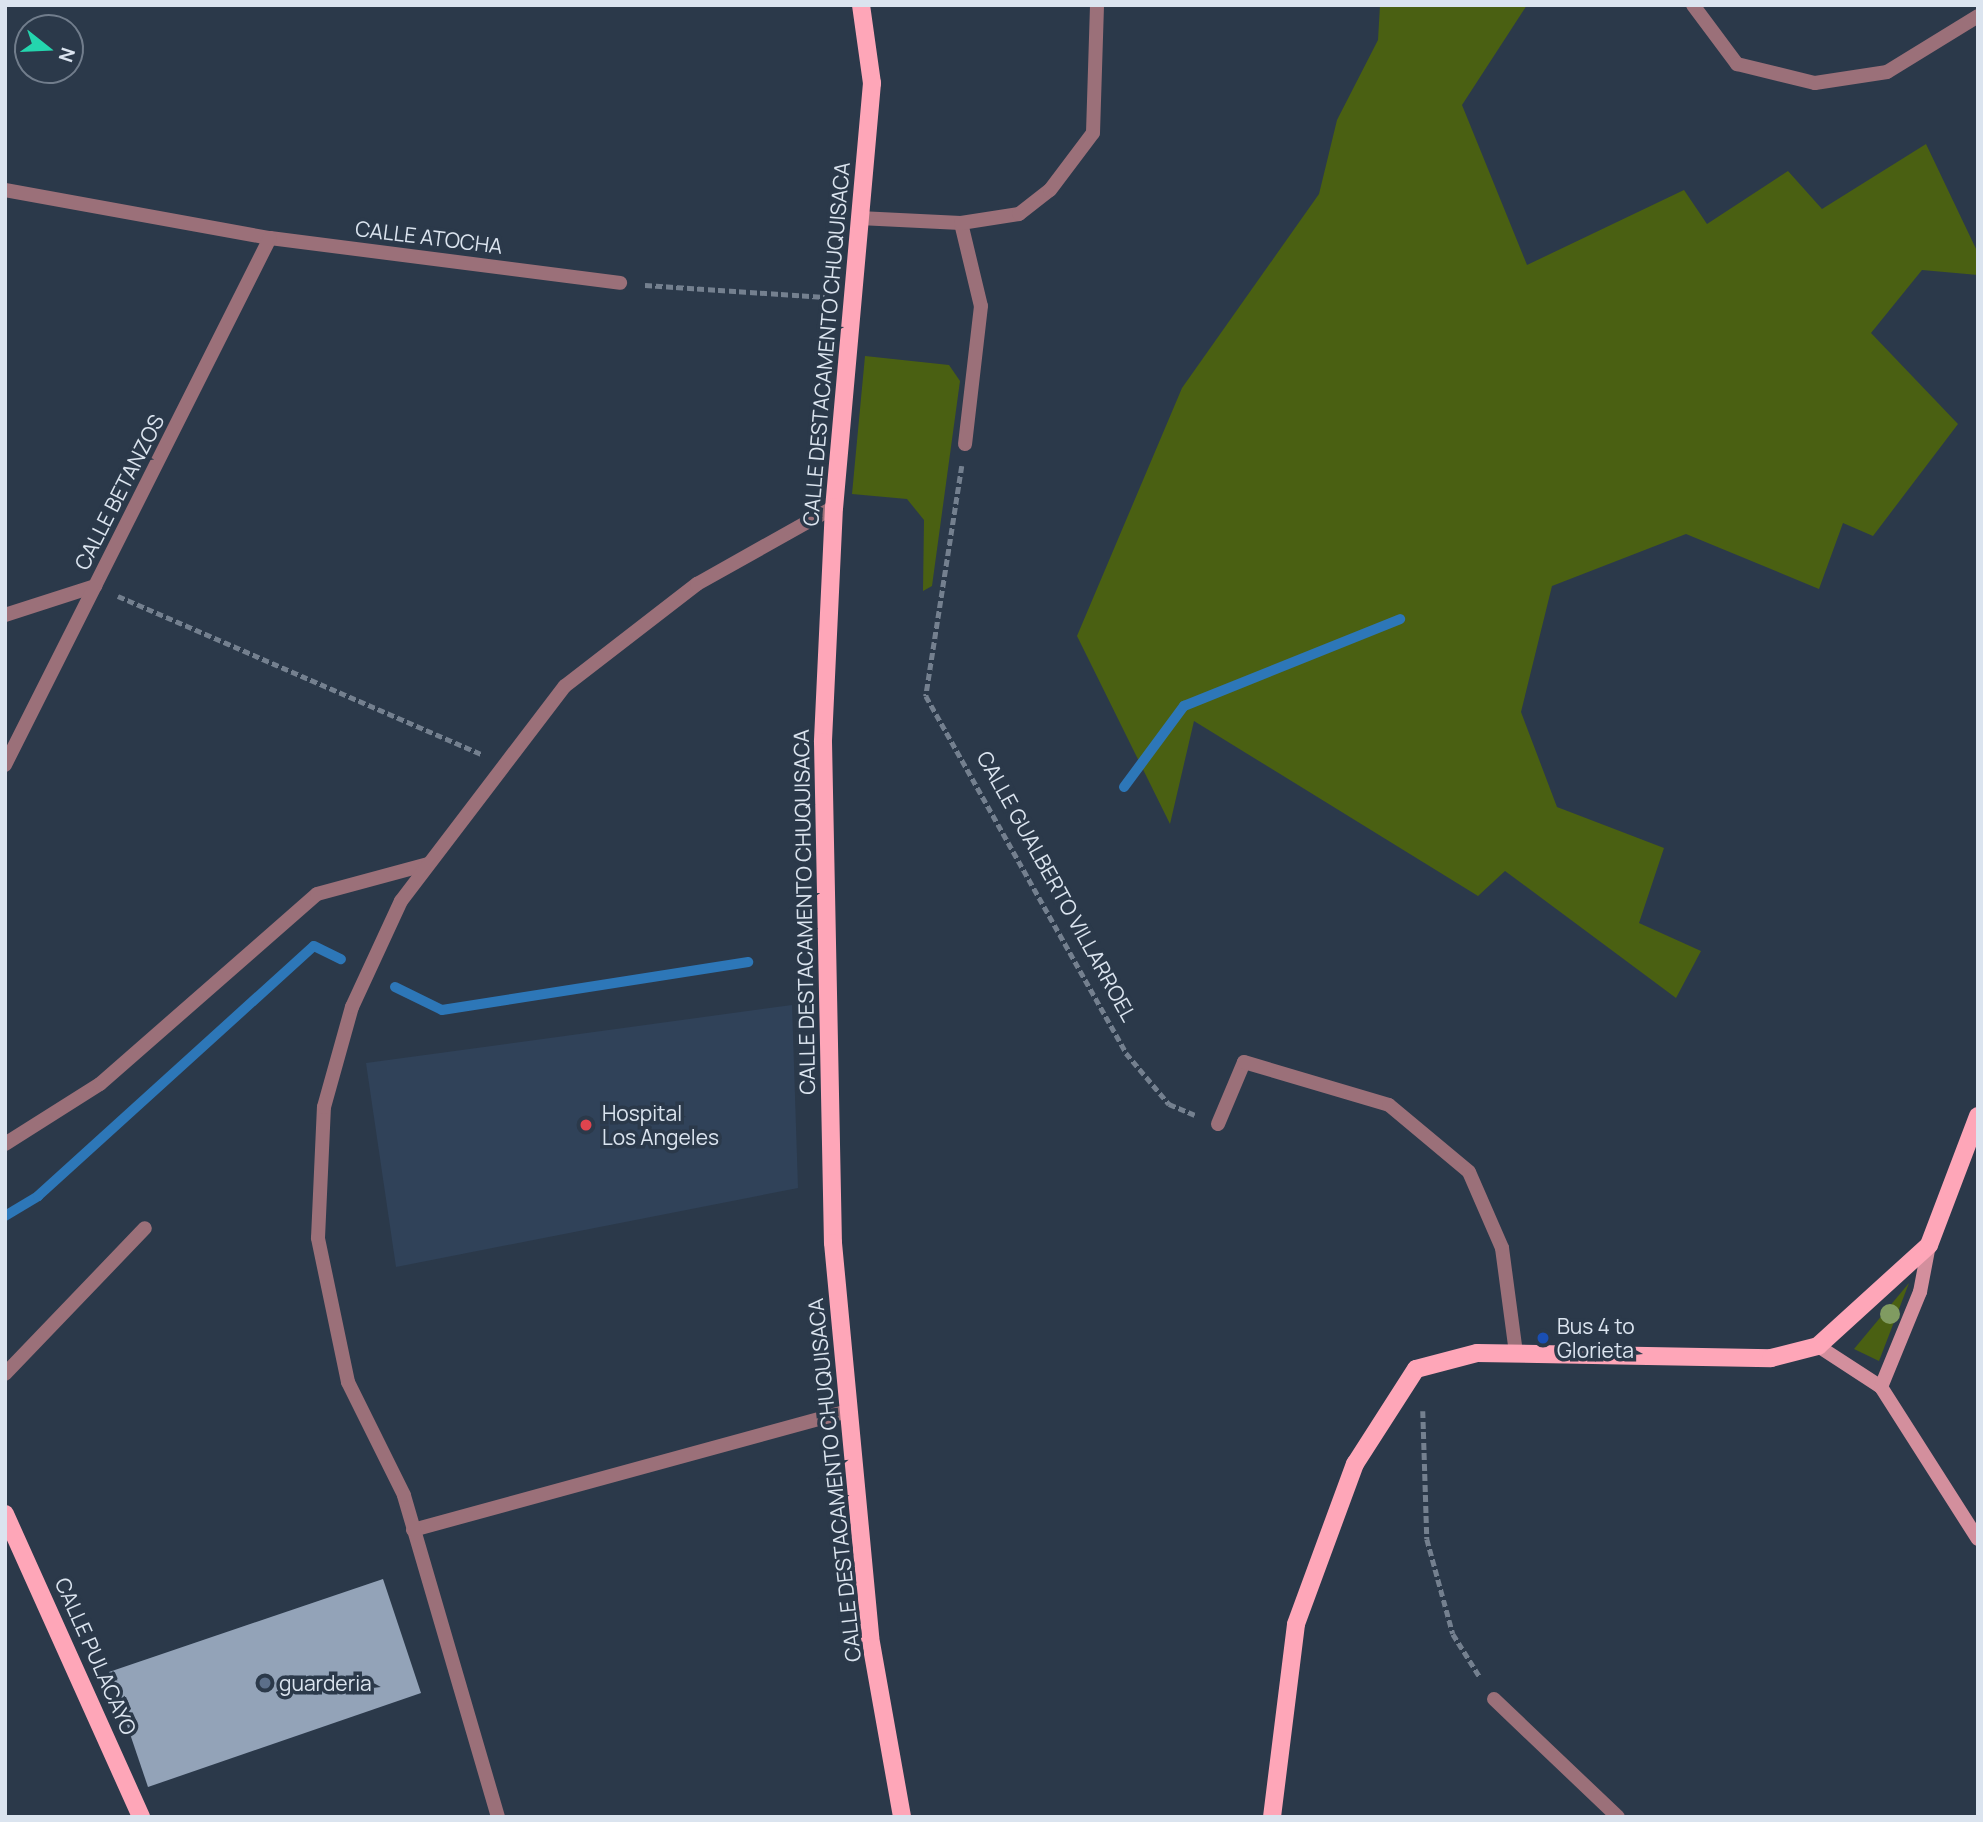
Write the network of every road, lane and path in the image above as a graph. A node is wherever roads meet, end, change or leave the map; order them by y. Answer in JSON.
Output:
{"nodes":[{"id":1,"x":861,"y":5,"type":"edge"},
{"id":2,"x":1097,"y":5,"type":"edge"},
{"id":3,"x":1693,"y":5,"type":"edge"},
{"id":4,"x":1978,"y":16,"type":"edge"},
{"id":5,"x":5,"y":190,"type":"edge"},
{"id":6,"x":859,"y":218,"type":"junction"},
{"id":7,"x":961,"y":223,"type":"junction"},
{"id":8,"x":270,"y":238,"type":"junction"},
{"id":9,"x":620,"y":283,"type":"joint"},
{"id":10,"x":851,"y":299,"type":"junction"},
{"id":11,"x":965,"y":444,"type":"joint"},
{"id":12,"x":834,"y":507,"type":"junction"},
{"id":13,"x":95,"y":586,"type":"junction"},
{"id":14,"x":5,"y":615,"type":"edge"},
{"id":15,"x":503,"y":764,"type":"junction"},
{"id":16,"x":5,"y":765,"type":"edge"},
{"id":17,"x":428,"y":863,"type":"junction"},
{"id":18,"x":1978,"y":1116,"type":"edge"},
{"id":19,"x":1218,"y":1124,"type":"joint"},
{"id":20,"x":5,"y":1144,"type":"edge"},
{"id":21,"x":145,"y":1228,"type":"dead end"},
{"id":22,"x":1929,"y":1245,"type":"junction"},
{"id":23,"x":1818,"y":1346,"type":"junction"},
{"id":24,"x":1516,"y":1353,"type":"junction"},
{"id":25,"x":1434,"y":1364,"type":"junction"},
{"id":26,"x":5,"y":1374,"type":"edge"},
{"id":27,"x":1881,"y":1387,"type":"junction"},
{"id":28,"x":848,"y":1411,"type":"junction"},
{"id":29,"x":5,"y":1514,"type":"edge"},
{"id":30,"x":413,"y":1530,"type":"junction"},
{"id":31,"x":1978,"y":1539,"type":"edge"},
{"id":32,"x":1494,"y":1699,"type":"joint"},
{"id":33,"x":141,"y":1817,"type":"edge"},
{"id":34,"x":498,"y":1817,"type":"edge"},
{"id":35,"x":902,"y":1817,"type":"edge"},
{"id":36,"x":1272,"y":1817,"type":"edge"},
{"id":37,"x":1618,"y":1817,"type":"edge"}],
"edges":[{"from":1,"to":6,"type":"main road","name":"CALLE DESTACAMENTO CHUQUISACA"},
{"from":2,"to":7,"type":"street"},
{"from":3,"to":4,"type":"street"},
{"from":5,"to":8,"type":"street","name":"CALLE ATOCHA"},
{"from":6,"to":7,"type":"street"},
{"from":6,"to":10,"type":"main road","name":"CALLE DESTACAMENTO CHUQUISACA"},
{"from":7,"to":11,"type":"street"},
{"from":8,"to":9,"type":"street","name":"CALLE ATOCHA"},
{"from":8,"to":13,"type":"street","name":"CALLE BETANZOS"},
{"from":9,"to":10,"type":"path"},
{"from":10,"to":12,"type":"main road","name":"CALLE DESTACAMENTO CHUQUISACA"},
{"from":11,"to":19,"type":"path","name":"CALLE GUALBERTO VILLARROEL"},
{"from":12,"to":15,"type":"street"},
{"from":12,"to":28,"type":"main road","name":"CALLE DESTACAMENTO CHUQUISACA"},
{"from":13,"to":14,"type":"street"},
{"from":13,"to":15,"type":"path"},
{"from":13,"to":16,"type":"street","name":"CALLE BETANZOS"},
{"from":15,"to":17,"type":"street"},
{"from":17,"to":20,"type":"street"},
{"from":17,"to":30,"type":"street"},
{"from":18,"to":22,"type":"main road"},
{"from":19,"to":24,"type":"street"},
{"from":21,"to":26,"type":"street"},
{"from":22,"to":23,"type":"main road"},
{"from":22,"to":27,"type":"main road"},
{"from":23,"to":24,"type":"main road"},
{"from":23,"to":27,"type":"main road"},
{"from":24,"to":25,"type":"main road"},
{"from":25,"to":32,"type":"path"},
{"from":25,"to":36,"type":"main road"},
{"from":27,"to":31,"type":"main road"},
{"from":28,"to":30,"type":"street"},
{"from":28,"to":35,"type":"main road","name":"CALLE DESTACAMENTO CHUQUISACA"},
{"from":29,"to":33,"type":"main road","name":"CALLE PULACAYO"},
{"from":30,"to":34,"type":"street"},
{"from":32,"to":37,"type":"street"}]}
